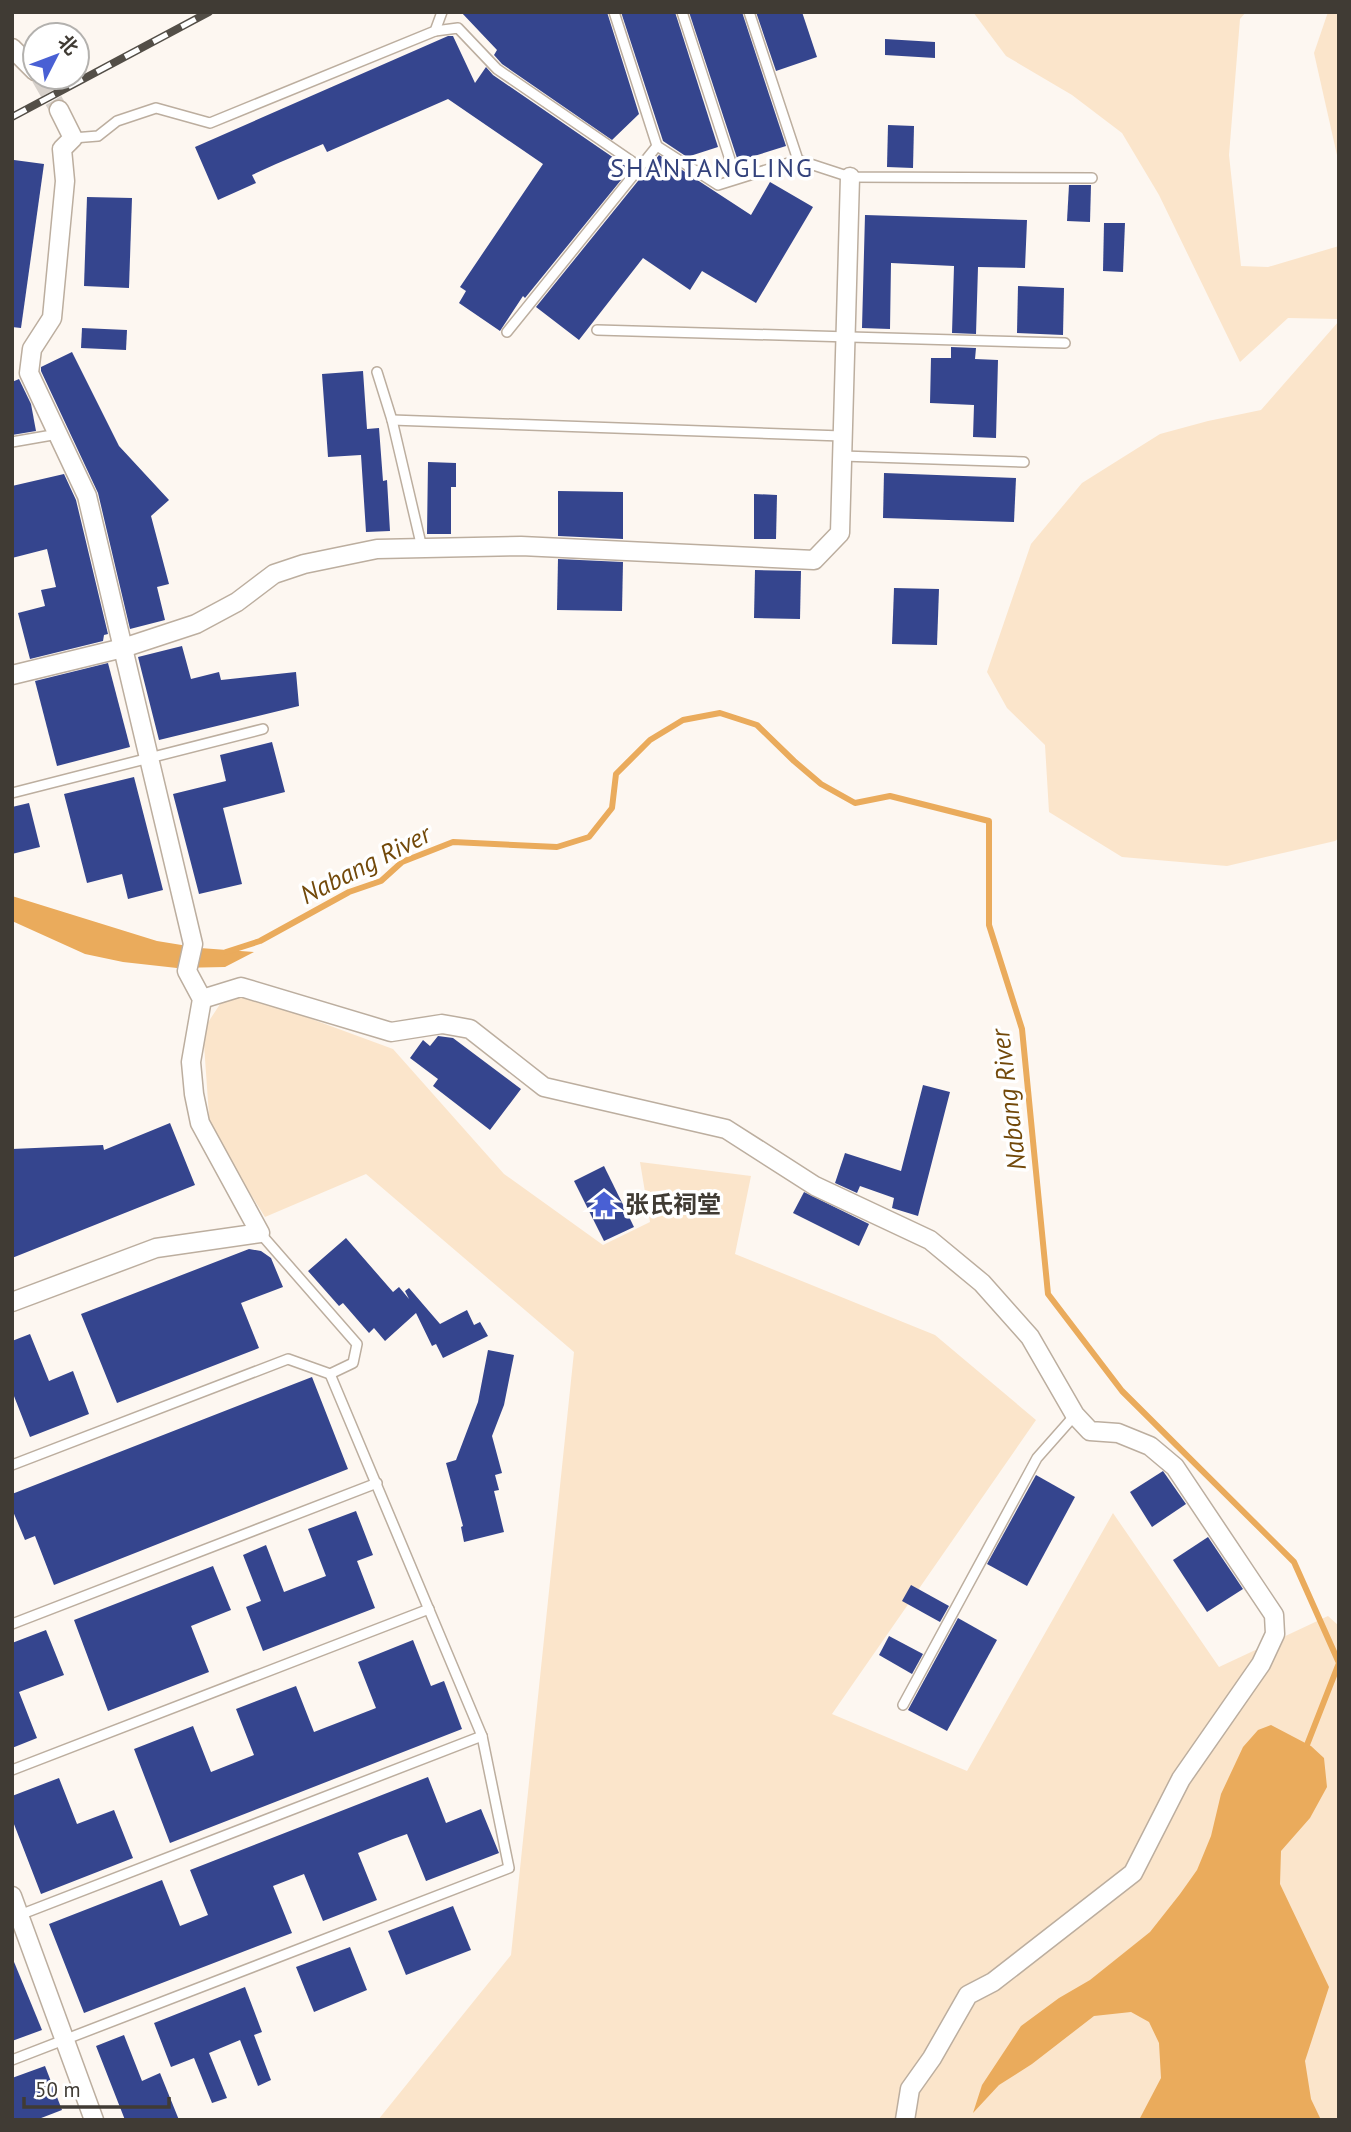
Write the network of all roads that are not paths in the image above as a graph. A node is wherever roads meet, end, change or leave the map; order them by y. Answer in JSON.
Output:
{"nodes":[{"id":1,"x":442,"y":12,"type":"edge"},
{"id":2,"x":614,"y":12,"type":"edge"},
{"id":3,"x":682,"y":12,"type":"edge"},
{"id":4,"x":749,"y":12,"type":"edge"},
{"id":5,"x":435,"y":31,"type":"junction"},
{"id":6,"x":59,"y":110,"type":"tunnel mouth"},
{"id":7,"x":73,"y":138,"type":"junction"},
{"id":8,"x":657,"y":146,"type":"junction"},
{"id":9,"x":798,"y":160,"type":"junction"},
{"id":10,"x":640,"y":167,"type":"junction"},
{"id":11,"x":850,"y":177,"type":"junction"},
{"id":12,"x":736,"y":178,"type":"junction"},
{"id":13,"x":1092,"y":178,"type":"dead end"},
{"id":14,"x":597,"y":330,"type":"dead end"},
{"id":15,"x":507,"y":332,"type":"dead end"},
{"id":16,"x":845,"y":337,"type":"junction"},
{"id":17,"x":1065,"y":343,"type":"dead end"},
{"id":18,"x":377,"y":372,"type":"dead end"},
{"id":19,"x":392,"y":420,"type":"junction"},
{"id":20,"x":58,"y":434,"type":"junction"},
{"id":21,"x":842,"y":436,"type":"junction"},
{"id":22,"x":12,"y":442,"type":"edge"},
{"id":23,"x":842,"y":456,"type":"junction"},
{"id":24,"x":1024,"y":462,"type":"dead end"},
{"id":25,"x":422,"y":548,"type":"junction"},
{"id":26,"x":123,"y":648,"type":"junction"},
{"id":27,"x":13,"y":672,"type":"edge"},
{"id":28,"x":263,"y":729,"type":"dead end"},
{"id":29,"x":148,"y":759,"type":"junction"},
{"id":30,"x":12,"y":793,"type":"edge"},
{"id":31,"x":202,"y":999,"type":"junction"},
{"id":32,"x":260,"y":1233,"type":"junction"},
{"id":33,"x":12,"y":1302,"type":"edge"},
{"id":34,"x":330,"y":1374,"type":"junction"},
{"id":35,"x":1075,"y":1415,"type":"junction"},
{"id":36,"x":12,"y":1465,"type":"edge"},
{"id":37,"x":377,"y":1483,"type":"junction"},
{"id":38,"x":429,"y":1609,"type":"junction"},
{"id":39,"x":12,"y":1624,"type":"edge"},
{"id":40,"x":903,"y":1705,"type":"dead end"},
{"id":41,"x":482,"y":1736,"type":"junction"},
{"id":42,"x":12,"y":1770,"type":"edge"},
{"id":43,"x":12,"y":1896,"type":"edge"},
{"id":44,"x":16,"y":1916,"type":"edge"},
{"id":45,"x":65,"y":2040,"type":"junction"},
{"id":46,"x":12,"y":2060,"type":"edge"},
{"id":47,"x":94,"y":2120,"type":"edge"},
{"id":48,"x":905,"y":2120,"type":"edge"}],
"edges":[{"from":1,"to":5,"type":"lane"},
{"from":2,"to":8,"type":"lane"},
{"from":3,"to":12,"type":"lane"},
{"from":4,"to":9,"type":"lane"},
{"from":5,"to":7,"type":"lane"},
{"from":5,"to":10,"type":"lane"},
{"from":6,"to":7,"type":"street"},
{"from":7,"to":20,"type":"street"},
{"from":8,"to":10,"type":"lane"},
{"from":8,"to":12,"type":"lane"},
{"from":9,"to":11,"type":"lane"},
{"from":9,"to":12,"type":"lane"},
{"from":10,"to":15,"type":"lane"},
{"from":11,"to":13,"type":"lane"},
{"from":11,"to":16,"type":"street"},
{"from":14,"to":16,"type":"lane"},
{"from":16,"to":17,"type":"lane"},
{"from":16,"to":21,"type":"street"},
{"from":18,"to":19,"type":"lane"},
{"from":19,"to":21,"type":"lane"},
{"from":19,"to":25,"type":"lane"},
{"from":20,"to":22,"type":"lane"},
{"from":20,"to":26,"type":"street"},
{"from":21,"to":23,"type":"street"},
{"from":23,"to":24,"type":"lane"},
{"from":23,"to":25,"type":"street"},
{"from":25,"to":26,"type":"street"},
{"from":26,"to":27,"type":"street"},
{"from":26,"to":29,"type":"street"},
{"from":28,"to":29,"type":"lane"},
{"from":29,"to":30,"type":"lane"},
{"from":29,"to":31,"type":"street"},
{"from":31,"to":32,"type":"street"},
{"from":31,"to":35,"type":"street"},
{"from":32,"to":33,"type":"street"},
{"from":32,"to":34,"type":"lane"},
{"from":34,"to":36,"type":"lane"},
{"from":34,"to":37,"type":"lane"},
{"from":35,"to":40,"type":"lane"},
{"from":35,"to":48,"type":"street"},
{"from":37,"to":38,"type":"lane"},
{"from":37,"to":39,"type":"lane"},
{"from":38,"to":41,"type":"lane"},
{"from":38,"to":42,"type":"lane"},
{"from":41,"to":44,"type":"lane"},
{"from":41,"to":45,"type":"lane"},
{"from":43,"to":44,"type":"street"},
{"from":44,"to":45,"type":"street"},
{"from":45,"to":46,"type":"lane"},
{"from":45,"to":47,"type":"street"}]}
